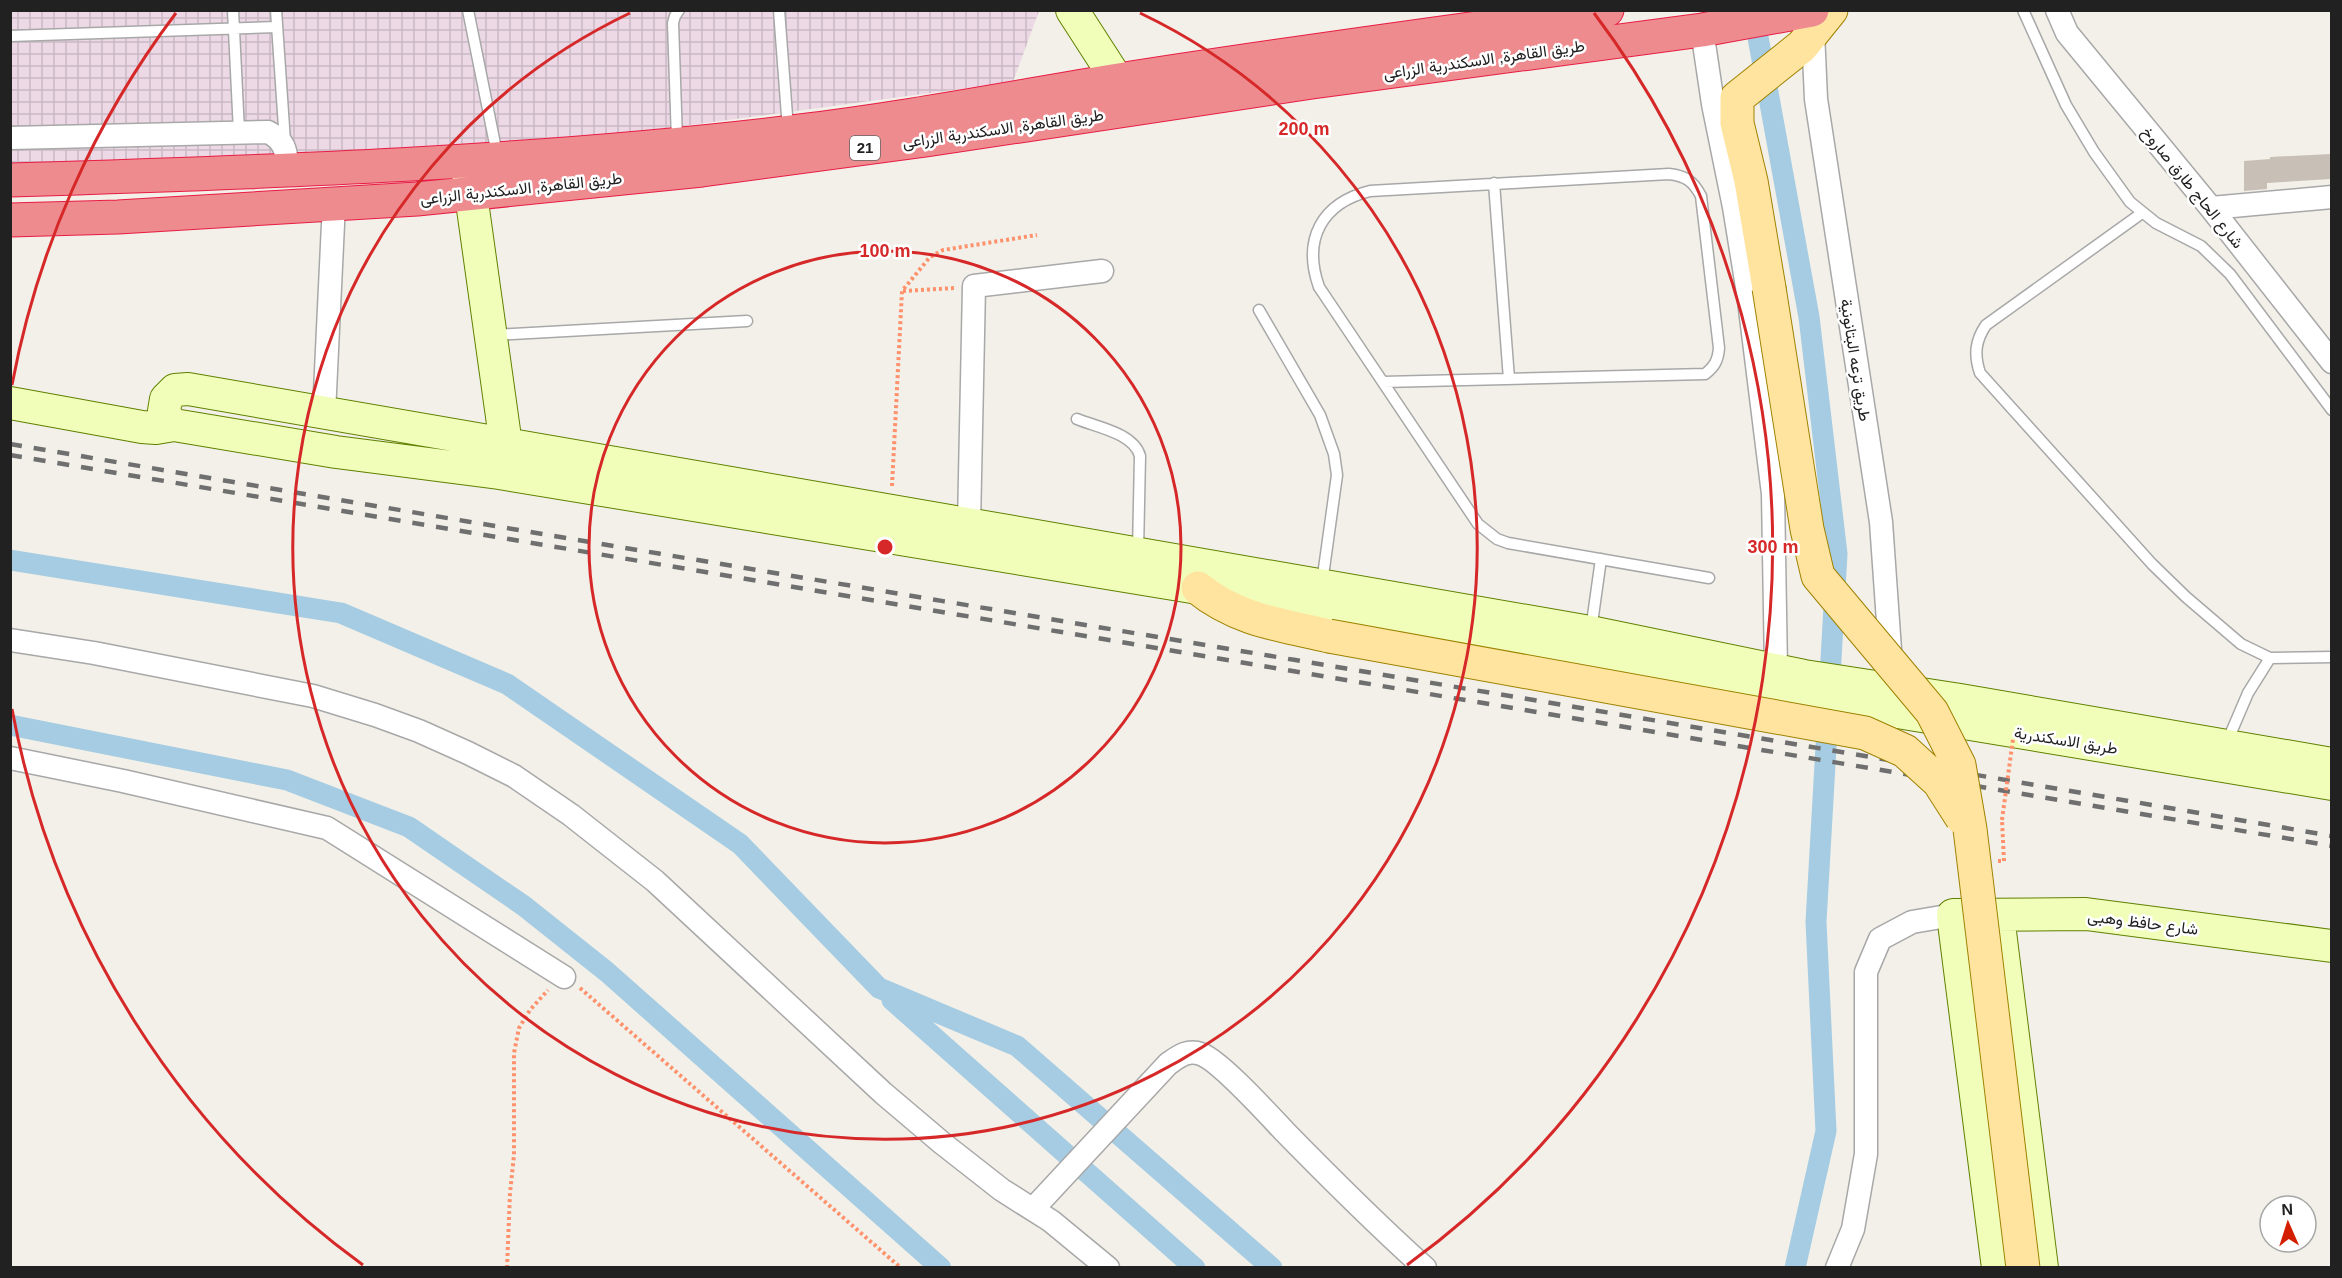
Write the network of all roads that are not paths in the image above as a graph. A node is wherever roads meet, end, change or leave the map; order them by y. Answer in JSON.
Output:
{"nodes":[{"id":1,"x":233,"y":10,"type":"edge"},
{"id":2,"x":276,"y":10,"type":"edge"},
{"id":3,"x":468,"y":10,"type":"edge"},
{"id":4,"x":679,"y":10,"type":"edge"},
{"id":5,"x":779,"y":10,"type":"edge"},
{"id":6,"x":1072,"y":10,"type":"edge"},
{"id":7,"x":1607,"y":10,"type":"edge"},
{"id":8,"x":2023,"y":10,"type":"edge"},
{"id":9,"x":2057,"y":10,"type":"edge"},
{"id":10,"x":1809,"y":23,"type":"edge"},
{"id":11,"x":277,"y":27,"type":"junction"},
{"id":12,"x":1708,"y":28,"type":"junction"},
{"id":13,"x":234,"y":29,"type":"junction"},
{"id":14,"x":10,"y":36,"type":"edge"},
{"id":15,"x":1118,"y":81,"type":"junction"},
{"id":16,"x":1135,"y":109,"type":"junction"},
{"id":17,"x":239,"y":132,"type":"junction"},
{"id":18,"x":788,"y":132,"type":"junction"},
{"id":19,"x":10,"y":138,"type":"edge"},
{"id":20,"x":677,"y":144,"type":"junction"},
{"id":21,"x":287,"y":159,"type":"junction"},
{"id":22,"x":482,"y":159,"type":"junction"},
{"id":23,"x":10,"y":180,"type":"edge"},
{"id":24,"x":1494,"y":183,"type":"junction"},
{"id":25,"x":471,"y":194,"type":"junction"},
{"id":26,"x":2331,"y":197,"type":"edge"},
{"id":27,"x":334,"y":203,"type":"junction"},
{"id":28,"x":2211,"y":208,"type":"junction"},
{"id":29,"x":2142,"y":213,"type":"junction"},
{"id":30,"x":10,"y":220,"type":"edge"},
{"id":31,"x":1102,"y":271,"type":"dead end"},
{"id":32,"x":1259,"y":310,"type":"dead end"},
{"id":33,"x":747,"y":321,"type":"dead end"},
{"id":34,"x":490,"y":335,"type":"junction"},
{"id":35,"x":2331,"y":362,"type":"edge"},
{"id":36,"x":1509,"y":379,"type":"junction"},
{"id":37,"x":1383,"y":382,"type":"junction"},
{"id":38,"x":10,"y":403,"type":"edge"},
{"id":39,"x":2331,"y":410,"type":"edge"},
{"id":40,"x":324,"y":413,"type":"junction"},
{"id":41,"x":1077,"y":419,"type":"dead end"},
{"id":42,"x":174,"y":425,"type":"junction"},
{"id":43,"x":506,"y":446,"type":"junction"},
{"id":44,"x":969,"y":525,"type":"junction"},
{"id":45,"x":1137,"y":554,"type":"junction"},
{"id":46,"x":1600,"y":559,"type":"junction"},
{"id":47,"x":1709,"y":578,"type":"dead end"},
{"id":48,"x":1322,"y":586,"type":"junction"},
{"id":49,"x":1198,"y":588,"type":"junction"},
{"id":50,"x":1590,"y":632,"type":"junction"},
{"id":51,"x":10,"y":640,"type":"edge"},
{"id":52,"x":2270,"y":657,"type":"junction"},
{"id":53,"x":2331,"y":657,"type":"edge"},
{"id":54,"x":1794,"y":681,"type":"junction"},
{"id":55,"x":1893,"y":689,"type":"junction"},
{"id":56,"x":1855,"y":694,"type":"junction"},
{"id":57,"x":2223,"y":756,"type":"junction"},
{"id":58,"x":10,"y":758,"type":"edge"},
{"id":59,"x":2331,"y":764,"type":"edge"},
{"id":60,"x":2331,"y":784,"type":"edge"},
{"id":61,"x":1970,"y":829,"type":"junction"},
{"id":62,"x":1953,"y":915,"type":"junction"},
{"id":63,"x":1998,"y":915,"type":"junction"},
{"id":64,"x":2331,"y":946,"type":"edge"},
{"id":65,"x":564,"y":977,"type":"road end"},
{"id":66,"x":1033,"y":1209,"type":"junction"},
{"id":67,"x":1108,"y":1268,"type":"edge"},
{"id":68,"x":1425,"y":1268,"type":"edge"},
{"id":69,"x":1837,"y":1268,"type":"edge"},
{"id":70,"x":1998,"y":1268,"type":"edge"},
{"id":71,"x":2023,"y":1268,"type":"edge"},
{"id":72,"x":2042,"y":1268,"type":"edge"}],
"edges":[{"from":1,"to":13,"type":"lane"},
{"from":2,"to":11,"type":"lane"},
{"from":3,"to":22,"type":"lane"},
{"from":4,"to":20,"type":"lane"},
{"from":5,"to":18,"type":"lane"},
{"from":6,"to":15,"type":"main road"},
{"from":7,"to":15,"type":"highway","name":"طريق القاهرة, الاسكندرية الزراعى","number":"21"},
{"from":8,"to":29,"type":"lane"},
{"from":9,"to":28,"type":"street","name":"شارع الحاج طارق صاروخ"},
{"from":10,"to":12,"type":"highway","name":"طريق القاهرة, الاسكندرية الزراعى","number":"21"},
{"from":10,"to":55,"type":"street","name":"طريق ترعه البتانونية"},
{"from":10,"to":61,"type":"main road","bridge":true},
{"from":11,"to":13,"type":"lane"},
{"from":11,"to":21,"type":"lane"},
{"from":12,"to":16,"type":"highway","name":"طريق القاهرة, الاسكندرية الزراعى","number":"21"},
{"from":12,"to":54,"type":"street"},
{"from":13,"to":14,"type":"lane"},
{"from":13,"to":17,"type":"lane"},
{"from":15,"to":16,"type":"main road"},
{"from":15,"to":18,"type":"highway","name":"طريق القاهرة, الاسكندرية الزراعى","number":"21"},
{"from":16,"to":25,"type":"highway","name":"طريق القاهرة, الاسكندرية الزراعى","number":"21"},
{"from":17,"to":19,"type":"street"},
{"from":17,"to":21,"type":"street"},
{"from":18,"to":20,"type":"highway","name":"طريق القاهرة, الاسكندرية الزراعى","number":"21"},
{"from":20,"to":22,"type":"highway","name":"طريق القاهرة, الاسكندرية الزراعى","number":"21"},
{"from":21,"to":22,"type":"highway","name":"طريق القاهرة, الاسكندرية الزراعى","number":"21"},
{"from":21,"to":23,"type":"highway","name":"طريق القاهرة, الاسكندرية الزراعى","number":"21"},
{"from":22,"to":25,"type":"main road"},
{"from":24,"to":36,"type":"lane"},
{"from":24,"to":36,"type":"lane"},
{"from":24,"to":37,"type":"lane"},
{"from":25,"to":27,"type":"highway","name":"طريق القاهرة, الاسكندرية الزراعى","number":"21"},
{"from":25,"to":34,"type":"main road"},
{"from":26,"to":28,"type":"street"},
{"from":27,"to":30,"type":"highway","name":"طريق القاهرة, الاسكندرية الزراعى","number":"21"},
{"from":27,"to":40,"type":"street"},
{"from":28,"to":35,"type":"street","name":"شارع الحاج طارق صاروخ"},
{"from":29,"to":39,"type":"lane"},
{"from":29,"to":52,"type":"lane"},
{"from":31,"to":44,"type":"street"},
{"from":32,"to":48,"type":"lane"},
{"from":33,"to":34,"type":"lane"},
{"from":34,"to":43,"type":"main road"},
{"from":36,"to":37,"type":"lane"},
{"from":37,"to":46,"type":"lane"},
{"from":38,"to":42,"type":"main road"},
{"from":40,"to":42,"type":"main road"},
{"from":40,"to":43,"type":"main road"},
{"from":41,"to":45,"type":"lane"},
{"from":42,"to":49,"type":"main road"},
{"from":43,"to":44,"type":"main road"},
{"from":44,"to":45,"type":"main road"},
{"from":45,"to":48,"type":"main road"},
{"from":46,"to":47,"type":"lane"},
{"from":46,"to":50,"type":"lane"},
{"from":48,"to":50,"type":"main road"},
{"from":49,"to":54,"type":"main road"},
{"from":49,"to":61,"type":"main road","bridge":true},
{"from":50,"to":54,"type":"main road"},
{"from":51,"to":66,"type":"street"},
{"from":52,"to":53,"type":"lane"},
{"from":52,"to":57,"type":"lane"},
{"from":54,"to":56,"type":"main road","name":"طريق الاسكندرية"},
{"from":55,"to":56,"type":"main road","name":"طريق الاسكندرية"},
{"from":55,"to":57,"type":"main road","name":"طريق الاسكندرية"},
{"from":56,"to":57,"type":"main road","name":"طريق الاسكندرية"},
{"from":57,"to":59,"type":"main road","name":"طريق الاسكندرية"},
{"from":57,"to":60,"type":"main road","name":"طريق الاسكندرية"},
{"from":58,"to":65,"type":"street"},
{"from":61,"to":71,"type":"main road","bridge":true},
{"from":62,"to":63,"type":"main road","name":"شارع حافظ وهبى"},
{"from":62,"to":69,"type":"street"},
{"from":62,"to":70,"type":"main road"},
{"from":63,"to":64,"type":"main road","name":"شارع حافظ وهبى"},
{"from":63,"to":72,"type":"main road"},
{"from":66,"to":67,"type":"street"},
{"from":66,"to":68,"type":"street"}]}
